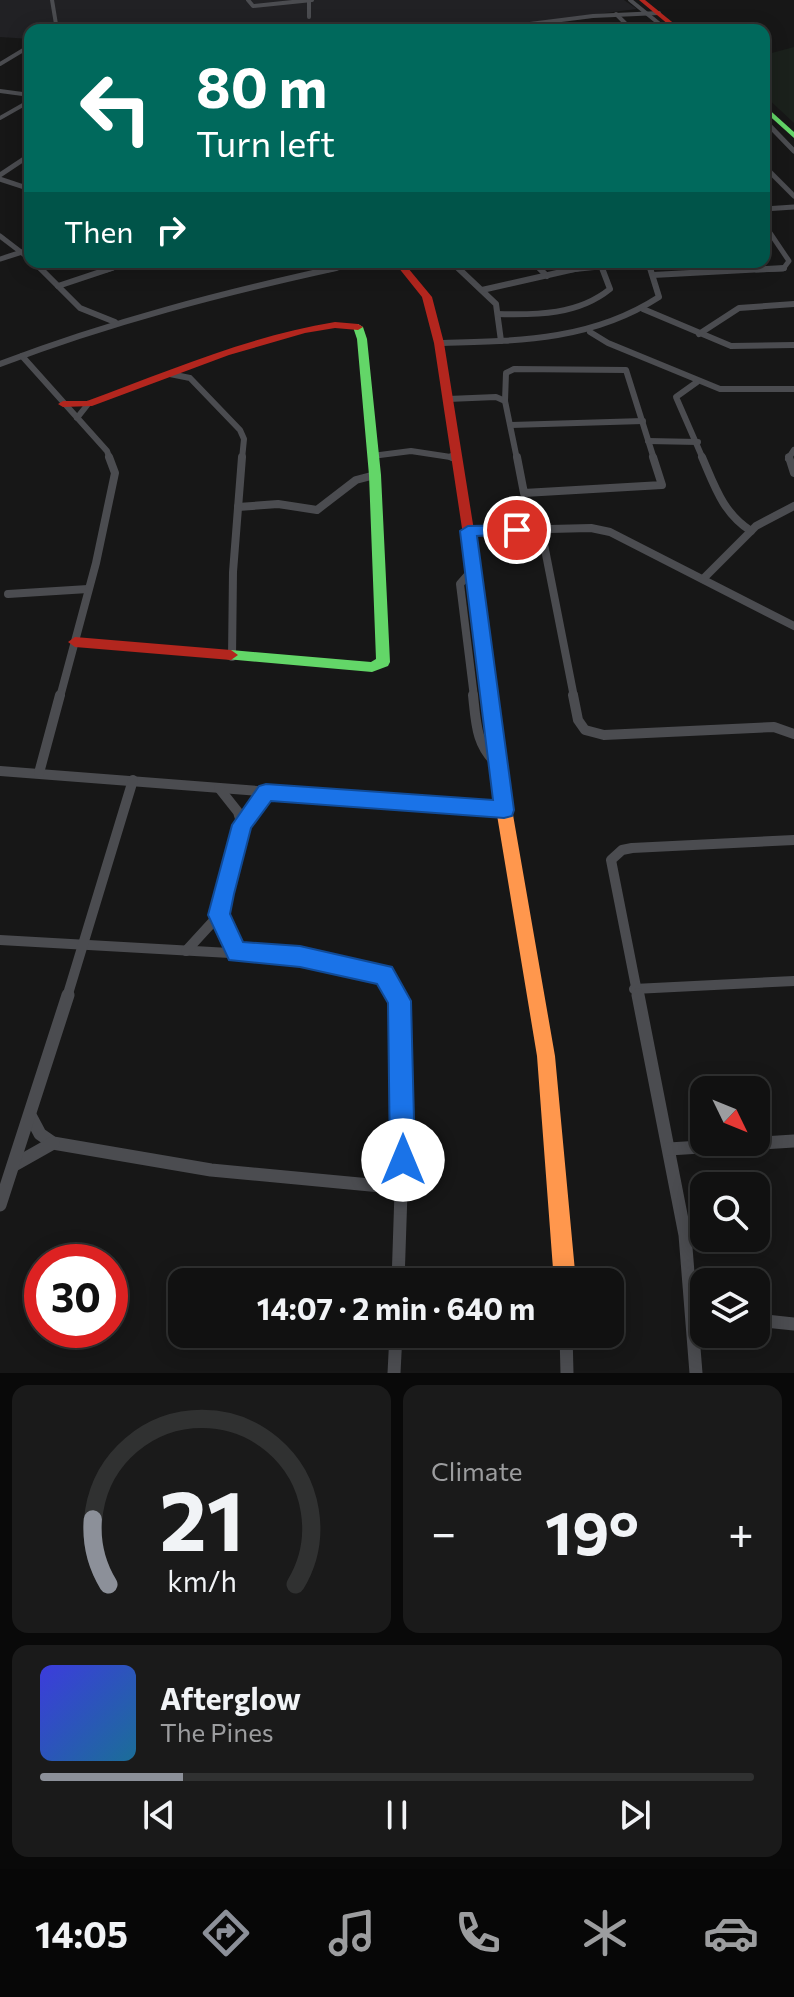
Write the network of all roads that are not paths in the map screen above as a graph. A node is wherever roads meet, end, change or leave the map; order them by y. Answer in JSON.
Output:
{"nodes":[{"id":1,"x":52,"y":0,"type":"edge"},
{"id":2,"x":248,"y":0,"type":"edge"},
{"id":3,"x":311,"y":0,"type":"edge"},
{"id":4,"x":630,"y":0,"type":"edge"},
{"id":5,"x":649,"y":9,"type":"edge"},
{"id":6,"x":616,"y":14,"type":"junction"},
{"id":7,"x":309,"y":17,"type":"dead end"},
{"id":8,"x":56,"y":24,"type":"edge"},
{"id":9,"x":532,"y":24,"type":"edge"},
{"id":10,"x":626,"y":24,"type":"edge"},
{"id":11,"x":670,"y":24,"type":"edge"},
{"id":12,"x":24,"y":50,"type":"edge"},
{"id":13,"x":0,"y":64,"type":"edge"},
{"id":14,"x":0,"y":91,"type":"edge"},
{"id":15,"x":24,"y":97,"type":"edge"},
{"id":16,"x":24,"y":102,"type":"edge"},
{"id":17,"x":770,"y":113,"type":"edge"},
{"id":18,"x":2,"y":116,"type":"edge"},
{"id":19,"x":770,"y":126,"type":"edge"},
{"id":20,"x":794,"y":136,"type":"edge"},
{"id":21,"x":794,"y":151,"type":"edge"},
{"id":22,"x":24,"y":159,"type":"edge"},
{"id":23,"x":770,"y":172,"type":"edge"},
{"id":24,"x":0,"y":177,"type":"edge"},
{"id":25,"x":24,"y":187,"type":"edge"},
{"id":26,"x":794,"y":196,"type":"edge"},
{"id":27,"x":794,"y":207,"type":"edge"},
{"id":28,"x":770,"y":209,"type":"edge"},
{"id":29,"x":770,"y":234,"type":"edge"},
{"id":30,"x":0,"y":236,"type":"edge"},
{"id":31,"x":770,"y":239,"type":"edge"},
{"id":32,"x":773,"y":239,"type":"junction"},
{"id":33,"x":22,"y":252,"type":"joint"},
{"id":34,"x":0,"y":259,"type":"edge"},
{"id":35,"x":39,"y":268,"type":"edge"},
{"id":36,"x":113,"y":268,"type":"edge"},
{"id":37,"x":339,"y":268,"type":"edge"},
{"id":38,"x":403,"y":268,"type":"edge"},
{"id":39,"x":458,"y":268,"type":"edge"},
{"id":40,"x":539,"y":268,"type":"edge"},
{"id":41,"x":586,"y":268,"type":"edge"},
{"id":42,"x":602,"y":268,"type":"edge"},
{"id":43,"x":650,"y":268,"type":"edge"},
{"id":44,"x":334,"y":269,"type":"joint"},
{"id":45,"x":653,"y":275,"type":"junction"},
{"id":46,"x":547,"y":276,"type":"junction"},
{"id":47,"x":58,"y":286,"type":"junction"},
{"id":48,"x":482,"y":290,"type":"junction"},
{"id":49,"x":794,"y":304,"type":"edge"},
{"id":50,"x":643,"y":309,"type":"junction"},
{"id":51,"x":498,"y":314,"type":"junction"},
{"id":52,"x":95,"y":319,"type":"junction"},
{"id":53,"x":120,"y":323,"type":"junction"},
{"id":54,"x":590,"y":332,"type":"junction"},
{"id":55,"x":91,"y":333,"type":"junction"},
{"id":56,"x":699,"y":334,"type":"junction"},
{"id":57,"x":501,"y":341,"type":"junction"},
{"id":58,"x":439,"y":343,"type":"junction"},
{"id":59,"x":794,"y":345,"type":"edge"},
{"id":60,"x":22,"y":356,"type":"junction"},
{"id":61,"x":197,"y":363,"type":"junction"},
{"id":62,"x":0,"y":364,"type":"edge"},
{"id":63,"x":170,"y":374,"type":"junction"},
{"id":64,"x":190,"y":378,"type":"junction"},
{"id":65,"x":697,"y":382,"type":"junction"},
{"id":66,"x":794,"y":389,"type":"edge"},
{"id":67,"x":448,"y":399,"type":"junction"},
{"id":68,"x":505,"y":401,"type":"junction"},
{"id":69,"x":63,"y":404,"type":"junction"},
{"id":70,"x":88,"y":404,"type":"junction"},
{"id":71,"x":77,"y":418,"type":"junction"},
{"id":72,"x":643,"y":421,"type":"junction"},
{"id":73,"x":511,"y":425,"type":"junction"},
{"id":74,"x":648,"y":441,"type":"junction"},
{"id":75,"x":698,"y":442,"type":"junction"},
{"id":76,"x":794,"y":450,"type":"edge"},
{"id":77,"x":372,"y":456,"type":"junction"},
{"id":78,"x":457,"y":458,"type":"junction"},
{"id":79,"x":794,"y":473,"type":"edge"},
{"id":80,"x":375,"y":475,"type":"junction"},
{"id":81,"x":794,"y":506,"type":"edge"},
{"id":82,"x":238,"y":507,"type":"junction"},
{"id":83,"x":541,"y":529,"type":"junction"},
{"id":84,"x":468,"y":531,"type":"junction"},
{"id":85,"x":751,"y":531,"type":"junction"},
{"id":86,"x":474,"y":568,"type":"junction"},
{"id":87,"x":703,"y":579,"type":"junction"},
{"id":88,"x":88,"y":589,"type":"junction"},
{"id":89,"x":8,"y":594,"type":"dead end"},
{"id":90,"x":794,"y":626,"type":"edge"},
{"id":91,"x":75,"y":642,"type":"junction"},
{"id":92,"x":232,"y":657,"type":"junction"},
{"id":93,"x":472,"y":687,"type":"junction"},
{"id":94,"x":489,"y":688,"type":"junction"},
{"id":95,"x":794,"y":734,"type":"edge"},
{"id":96,"x":498,"y":765,"type":"junction"},
{"id":97,"x":0,"y":771,"type":"edge"},
{"id":98,"x":39,"y":773,"type":"junction"},
{"id":99,"x":133,"y":780,"type":"junction"},
{"id":100,"x":219,"y":788,"type":"junction"},
{"id":101,"x":266,"y":792,"type":"junction"},
{"id":102,"x":504,"y":810,"type":"junction"},
{"id":103,"x":242,"y":825,"type":"junction"},
{"id":104,"x":794,"y":840,"type":"edge"},
{"id":105,"x":219,"y":915,"type":"junction"},
{"id":106,"x":0,"y":940,"type":"edge"},
{"id":107,"x":84,"y":945,"type":"junction"},
{"id":108,"x":186,"y":951,"type":"junction"},
{"id":109,"x":237,"y":952,"type":"junction"},
{"id":110,"x":794,"y":981,"type":"edge"},
{"id":111,"x":634,"y":989,"type":"junction"},
{"id":112,"x":31,"y":1117,"type":"junction"},
{"id":113,"x":794,"y":1141,"type":"edge"},
{"id":114,"x":53,"y":1143,"type":"junction"},
{"id":115,"x":669,"y":1149,"type":"junction"},
{"id":116,"x":13,"y":1166,"type":"junction"},
{"id":117,"x":402,"y":1188,"type":"junction"},
{"id":118,"x":0,"y":1205,"type":"edge"},
{"id":119,"x":399,"y":1268,"type":"edge"},
{"id":120,"x":564,"y":1268,"type":"edge"},
{"id":121,"x":690,"y":1273,"type":"edge"},
{"id":122,"x":770,"y":1321,"type":"edge"},
{"id":123,"x":794,"y":1324,"type":"edge"},
{"id":124,"x":395,"y":1348,"type":"edge"},
{"id":125,"x":566,"y":1348,"type":"edge"},
{"id":126,"x":696,"y":1348,"type":"edge"},
{"id":127,"x":394,"y":1373,"type":"edge"},
{"id":128,"x":567,"y":1373,"type":"edge"},
{"id":129,"x":696,"y":1373,"type":"edge"}],
"edges":[{"from":1,"to":8,"type":"street"},
{"from":2,"to":3,"type":"street"},
{"from":3,"to":7,"type":"street"},
{"from":4,"to":5,"type":"street"},
{"from":5,"to":6,"type":"street"},
{"from":5,"to":11,"type":"main road"},
{"from":6,"to":9,"type":"street"},
{"from":6,"to":10,"type":"street"},
{"from":12,"to":13,"type":"street"},
{"from":14,"to":15,"type":"street"},
{"from":16,"to":18,"type":"street"},
{"from":17,"to":20,"type":"main road"},
{"from":19,"to":21,"type":"street"},
{"from":22,"to":24,"type":"street"},
{"from":23,"to":26,"type":"street"},
{"from":24,"to":25,"type":"street"},
{"from":27,"to":28,"type":"street"},
{"from":29,"to":32,"type":"street"},
{"from":30,"to":33,"type":"street"},
{"from":31,"to":32,"type":"street"},
{"from":32,"to":45,"type":"street"},
{"from":33,"to":34,"type":"street"},
{"from":35,"to":47,"type":"street"},
{"from":36,"to":47,"type":"street"},
{"from":37,"to":44,"type":"street"},
{"from":38,"to":58,"type":"main road"},
{"from":39,"to":48,"type":"street"},
{"from":40,"to":46,"type":"street"},
{"from":41,"to":46,"type":"street"},
{"from":42,"to":51,"type":"street"},
{"from":43,"to":45,"type":"street"},
{"from":44,"to":53,"type":"street"},
{"from":45,"to":50,"type":"street"},
{"from":46,"to":48,"type":"street"},
{"from":47,"to":52,"type":"street"},
{"from":48,"to":51,"type":"street"},
{"from":49,"to":56,"type":"street"},
{"from":50,"to":54,"type":"street"},
{"from":50,"to":56,"type":"street"},
{"from":51,"to":57,"type":"street"},
{"from":52,"to":53,"type":"street"},
{"from":52,"to":55,"type":"street"},
{"from":53,"to":55,"type":"street"},
{"from":54,"to":57,"type":"street"},
{"from":54,"to":65,"type":"street"},
{"from":55,"to":60,"type":"street"},
{"from":56,"to":59,"type":"street"},
{"from":57,"to":58,"type":"street"},
{"from":58,"to":67,"type":"main road"},
{"from":60,"to":62,"type":"street"},
{"from":60,"to":69,"type":"street"},
{"from":61,"to":63,"type":"main road"},
{"from":61,"to":64,"type":"street"},
{"from":61,"to":77,"type":"main road"},
{"from":63,"to":64,"type":"street"},
{"from":63,"to":70,"type":"main road"},
{"from":64,"to":82,"type":"street"},
{"from":65,"to":66,"type":"street"},
{"from":65,"to":75,"type":"street"},
{"from":67,"to":68,"type":"street"},
{"from":67,"to":78,"type":"main road"},
{"from":68,"to":72,"type":"street"},
{"from":68,"to":73,"type":"street"},
{"from":69,"to":70,"type":"main road"},
{"from":69,"to":71,"type":"street"},
{"from":70,"to":71,"type":"street"},
{"from":71,"to":88,"type":"street"},
{"from":72,"to":73,"type":"street"},
{"from":72,"to":74,"type":"street"},
{"from":73,"to":74,"type":"street"},
{"from":74,"to":75,"type":"street"},
{"from":75,"to":85,"type":"street"},
{"from":76,"to":79,"type":"street"},
{"from":77,"to":78,"type":"street"},
{"from":77,"to":80,"type":"main road"},
{"from":78,"to":84,"type":"main road"},
{"from":80,"to":82,"type":"street"},
{"from":80,"to":92,"type":"main road"},
{"from":81,"to":85,"type":"street"},
{"from":82,"to":92,"type":"street"},
{"from":83,"to":84,"type":"street"},
{"from":83,"to":87,"type":"street"},
{"from":83,"to":95,"type":"street"},
{"from":84,"to":86,"type":"main road"},
{"from":85,"to":87,"type":"street"},
{"from":86,"to":93,"type":"street"},
{"from":86,"to":94,"type":"main road"},
{"from":87,"to":90,"type":"street"},
{"from":88,"to":89,"type":"street"},
{"from":88,"to":91,"type":"street"},
{"from":91,"to":92,"type":"main road"},
{"from":91,"to":98,"type":"street"},
{"from":93,"to":94,"type":"street"},
{"from":93,"to":96,"type":"street"},
{"from":94,"to":96,"type":"main road"},
{"from":96,"to":102,"type":"main road"},
{"from":97,"to":98,"type":"street"},
{"from":98,"to":99,"type":"street"},
{"from":99,"to":100,"type":"street"},
{"from":99,"to":107,"type":"street"},
{"from":100,"to":101,"type":"street"},
{"from":100,"to":103,"type":"street"},
{"from":101,"to":102,"type":"street"},
{"from":101,"to":103,"type":"street"},
{"from":102,"to":120,"type":"main road"},
{"from":103,"to":105,"type":"street"},
{"from":104,"to":111,"type":"street"},
{"from":105,"to":108,"type":"street"},
{"from":105,"to":109,"type":"street"},
{"from":106,"to":107,"type":"street"},
{"from":107,"to":108,"type":"street"},
{"from":107,"to":112,"type":"street"},
{"from":108,"to":109,"type":"street"},
{"from":109,"to":117,"type":"street"},
{"from":110,"to":111,"type":"street"},
{"from":111,"to":115,"type":"street"},
{"from":112,"to":114,"type":"street"},
{"from":112,"to":116,"type":"street"},
{"from":113,"to":115,"type":"street"},
{"from":114,"to":116,"type":"street"},
{"from":114,"to":117,"type":"street"},
{"from":115,"to":121,"type":"street"},
{"from":116,"to":118,"type":"street"},
{"from":117,"to":119,"type":"street"},
{"from":122,"to":123,"type":"street"},
{"from":124,"to":127,"type":"street"},
{"from":125,"to":128,"type":"street"},
{"from":126,"to":129,"type":"street"}]}
